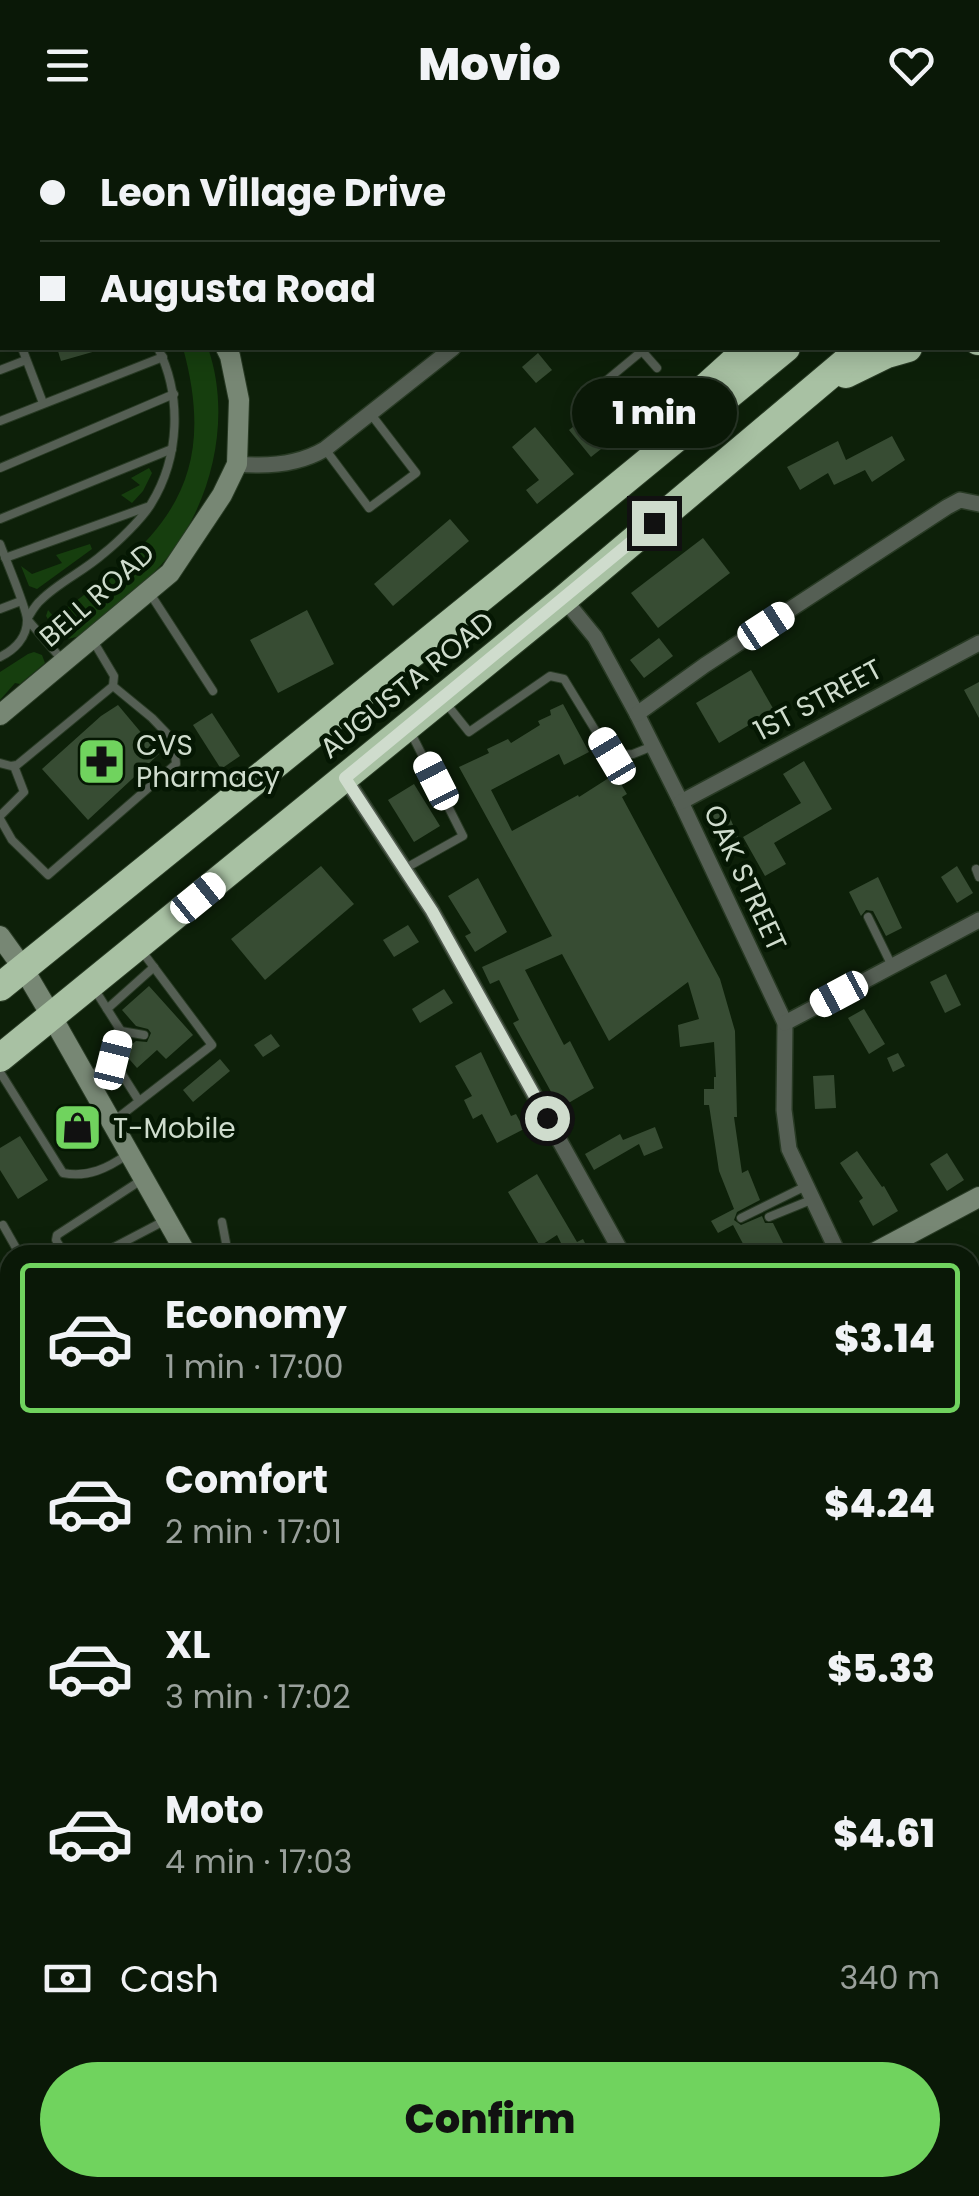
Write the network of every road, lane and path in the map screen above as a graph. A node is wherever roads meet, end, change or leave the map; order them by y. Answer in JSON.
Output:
{"nodes":[{"id":1,"x":23,"y":350,"type":"edge"},
{"id":2,"x":227,"y":350,"type":"edge"},
{"id":3,"x":450,"y":350,"type":"edge"},
{"id":4,"x":640,"y":350,"type":"edge"},
{"id":5,"x":642,"y":350,"type":"edge"},
{"id":6,"x":748,"y":350,"type":"edge"},
{"id":7,"x":784,"y":350,"type":"edge"},
{"id":8,"x":860,"y":350,"type":"edge"},
{"id":9,"x":902,"y":350,"type":"edge"},
{"id":10,"x":161,"y":352,"type":"edge"},
{"id":11,"x":26,"y":360,"type":"junction"},
{"id":12,"x":657,"y":368,"type":"dead end"},
{"id":13,"x":0,"y":370,"type":"edge"},
{"id":14,"x":174,"y":394,"type":"junction"},
{"id":15,"x":590,"y":394,"type":"dead end"},
{"id":16,"x":804,"y":396,"type":"junction"},
{"id":17,"x":43,"y":404,"type":"junction"},
{"id":18,"x":370,"y":413,"type":"junction"},
{"id":19,"x":0,"y":420,"type":"edge"},
{"id":20,"x":172,"y":449,"type":"junction"},
{"id":21,"x":325,"y":449,"type":"junction"},
{"id":22,"x":237,"y":464,"type":"junction"},
{"id":23,"x":0,"y":468,"type":"edge"},
{"id":24,"x":979,"y":504,"type":"edge"},
{"id":25,"x":150,"y":506,"type":"junction"},
{"id":26,"x":0,"y":519,"type":"edge"},
{"id":27,"x":0,"y":544,"type":"edge"},
{"id":28,"x":5,"y":558,"type":"junction"},
{"id":29,"x":506,"y":578,"type":"junction"},
{"id":30,"x":148,"y":591,"type":"junction"},
{"id":31,"x":564,"y":599,"type":"junction"},
{"id":32,"x":21,"y":601,"type":"junction"},
{"id":33,"x":0,"y":609,"type":"edge"},
{"id":34,"x":28,"y":619,"type":"junction"},
{"id":35,"x":92,"y":638,"type":"junction"},
{"id":36,"x":979,"y":643,"type":"edge"},
{"id":37,"x":0,"y":657,"type":"edge"},
{"id":38,"x":64,"y":662,"type":"junction"},
{"id":39,"x":113,"y":686,"type":"junction"},
{"id":40,"x":213,"y":690,"type":"dead end"},
{"id":41,"x":443,"y":698,"type":"junction"},
{"id":42,"x":637,"y":714,"type":"junction"},
{"id":43,"x":0,"y":715,"type":"edge"},
{"id":44,"x":408,"y":726,"type":"junction"},
{"id":45,"x":653,"y":746,"type":"junction"},
{"id":46,"x":0,"y":763,"type":"edge"},
{"id":47,"x":14,"y":766,"type":"junction"},
{"id":48,"x":345,"y":778,"type":"junction"},
{"id":49,"x":681,"y":802,"type":"junction"},
{"id":50,"x":0,"y":817,"type":"edge"},
{"id":51,"x":404,"y":869,"type":"junction"},
{"id":52,"x":868,"y":916,"type":"dead end"},
{"id":53,"x":979,"y":920,"type":"edge"},
{"id":54,"x":0,"y":936,"type":"edge"},
{"id":55,"x":146,"y":957,"type":"junction"},
{"id":56,"x":892,"y":966,"type":"junction"},
{"id":57,"x":23,"y":968,"type":"junction"},
{"id":58,"x":0,"y":987,"type":"edge"},
{"id":59,"x":169,"y":988,"type":"junction"},
{"id":60,"x":99,"y":997,"type":"junction"},
{"id":61,"x":159,"y":997,"type":"dead end"},
{"id":62,"x":181,"y":1004,"type":"junction"},
{"id":63,"x":172,"y":1012,"type":"dead end"},
{"id":64,"x":52,"y":1017,"type":"junction"},
{"id":65,"x":131,"y":1021,"type":"dead end"},
{"id":66,"x":785,"y":1023,"type":"junction"},
{"id":67,"x":120,"y":1030,"type":"junction"},
{"id":68,"x":144,"y":1035,"type":"dead end"},
{"id":69,"x":0,"y":1058,"type":"edge"},
{"id":70,"x":113,"y":1060,"type":"junction"},
{"id":71,"x":0,"y":1072,"type":"edge"},
{"id":72,"x":87,"y":1079,"type":"junction"},
{"id":73,"x":140,"y":1102,"type":"junction"},
{"id":74,"x":112,"y":1123,"type":"junction"},
{"id":75,"x":129,"y":1153,"type":"junction"},
{"id":76,"x":143,"y":1178,"type":"junction"},
{"id":77,"x":810,"y":1192,"type":"junction"},
{"id":78,"x":979,"y":1197,"type":"edge"},
{"id":79,"x":770,"y":1217,"type":"dead end"},
{"id":80,"x":740,"y":1218,"type":"dead end"},
{"id":81,"x":166,"y":1220,"type":"junction"},
{"id":82,"x":222,"y":1222,"type":"dead end"},
{"id":83,"x":1,"y":1223,"type":"edge"},
{"id":84,"x":14,"y":1245,"type":"edge"},
{"id":85,"x":59,"y":1245,"type":"edge"},
{"id":86,"x":118,"y":1245,"type":"edge"},
{"id":87,"x":180,"y":1245,"type":"edge"},
{"id":88,"x":226,"y":1245,"type":"edge"},
{"id":89,"x":617,"y":1245,"type":"edge"},
{"id":90,"x":834,"y":1245,"type":"edge"},
{"id":91,"x":889,"y":1245,"type":"edge"}],
"edges":[{"from":1,"to":11,"type":"lane"},
{"from":2,"to":22,"type":"street"},
{"from":3,"to":18,"type":"street"},
{"from":4,"to":15,"type":"lane"},
{"from":5,"to":12,"type":"lane"},
{"from":6,"to":29,"type":"highway"},
{"from":7,"to":29,"type":"highway"},
{"from":8,"to":16,"type":"highway"},
{"from":9,"to":16,"type":"highway"},
{"from":10,"to":14,"type":"lane"},
{"from":10,"to":17,"type":"lane"},
{"from":11,"to":13,"type":"lane"},
{"from":11,"to":17,"type":"lane"},
{"from":14,"to":20,"type":"lane"},
{"from":14,"to":23,"type":"lane"},
{"from":16,"to":31,"type":"highway","name":"AUGUSTA ROAD"},
{"from":17,"to":19,"type":"lane"},
{"from":18,"to":21,"type":"street"},
{"from":18,"to":21,"type":"lane"},
{"from":20,"to":25,"type":"lane"},
{"from":20,"to":26,"type":"lane"},
{"from":21,"to":22,"type":"street"},
{"from":22,"to":30,"type":"street","name":"BELL ROAD"},
{"from":24,"to":42,"type":"street"},
{"from":25,"to":28,"type":"lane"},
{"from":25,"to":34,"type":"lane"},
{"from":27,"to":28,"type":"lane"},
{"from":28,"to":32,"type":"lane"},
{"from":29,"to":57,"type":"highway","name":"AUGUSTA ROAD"},
{"from":30,"to":35,"type":"street","name":"BELL ROAD"},
{"from":30,"to":40,"type":"lane"},
{"from":31,"to":41,"type":"highway","name":"AUGUSTA ROAD"},
{"from":31,"to":42,"type":"street","name":"OAK STREET"},
{"from":32,"to":33,"type":"lane"},
{"from":32,"to":34,"type":"lane"},
{"from":34,"to":37,"type":"lane"},
{"from":34,"to":38,"type":"lane"},
{"from":35,"to":38,"type":"street","name":"BELL ROAD"},
{"from":35,"to":39,"type":"lane"},
{"from":36,"to":49,"type":"street","name":"1ST STREET"},
{"from":38,"to":43,"type":"street","name":"BELL ROAD"},
{"from":39,"to":47,"type":"lane"},
{"from":39,"to":50,"type":"lane"},
{"from":41,"to":44,"type":"highway","name":"AUGUSTA ROAD"},
{"from":41,"to":45,"type":"lane"},
{"from":42,"to":45,"type":"street","name":"OAK STREET"},
{"from":44,"to":48,"type":"highway","name":"AUGUSTA ROAD"},
{"from":44,"to":51,"type":"lane"},
{"from":45,"to":49,"type":"street","name":"OAK STREET"},
{"from":46,"to":47,"type":"lane"},
{"from":47,"to":50,"type":"lane"},
{"from":48,"to":51,"type":"street"},
{"from":48,"to":55,"type":"highway","name":"AUGUSTA ROAD"},
{"from":49,"to":66,"type":"street","name":"OAK STREET"},
{"from":51,"to":89,"type":"street"},
{"from":52,"to":56,"type":"lane"},
{"from":53,"to":56,"type":"street"},
{"from":54,"to":57,"type":"street"},
{"from":55,"to":59,"type":"lane"},
{"from":55,"to":60,"type":"highway","name":"AUGUSTA ROAD"},
{"from":56,"to":66,"type":"street"},
{"from":57,"to":58,"type":"highway","name":"AUGUSTA ROAD"},
{"from":57,"to":64,"type":"street"},
{"from":59,"to":61,"type":"lane"},
{"from":59,"to":62,"type":"lane"},
{"from":60,"to":64,"type":"highway","name":"AUGUSTA ROAD"},
{"from":60,"to":67,"type":"lane"},
{"from":62,"to":63,"type":"lane"},
{"from":62,"to":73,"type":"lane"},
{"from":64,"to":69,"type":"highway","name":"AUGUSTA ROAD"},
{"from":64,"to":72,"type":"street"},
{"from":65,"to":67,"type":"lane"},
{"from":66,"to":77,"type":"street","name":"OAK STREET"},
{"from":67,"to":68,"type":"lane"},
{"from":67,"to":70,"type":"lane"},
{"from":70,"to":72,"type":"lane"},
{"from":70,"to":73,"type":"lane"},
{"from":71,"to":75,"type":"lane"},
{"from":72,"to":74,"type":"street"},
{"from":73,"to":74,"type":"lane"},
{"from":74,"to":75,"type":"street"},
{"from":75,"to":76,"type":"street"},
{"from":76,"to":81,"type":"street"},
{"from":76,"to":85,"type":"lane"},
{"from":77,"to":79,"type":"lane"},
{"from":77,"to":80,"type":"lane"},
{"from":77,"to":90,"type":"street","name":"OAK STREET"},
{"from":78,"to":91,"type":"street"},
{"from":81,"to":86,"type":"lane"},
{"from":81,"to":87,"type":"street"},
{"from":82,"to":88,"type":"lane"},
{"from":83,"to":84,"type":"lane"}]}
